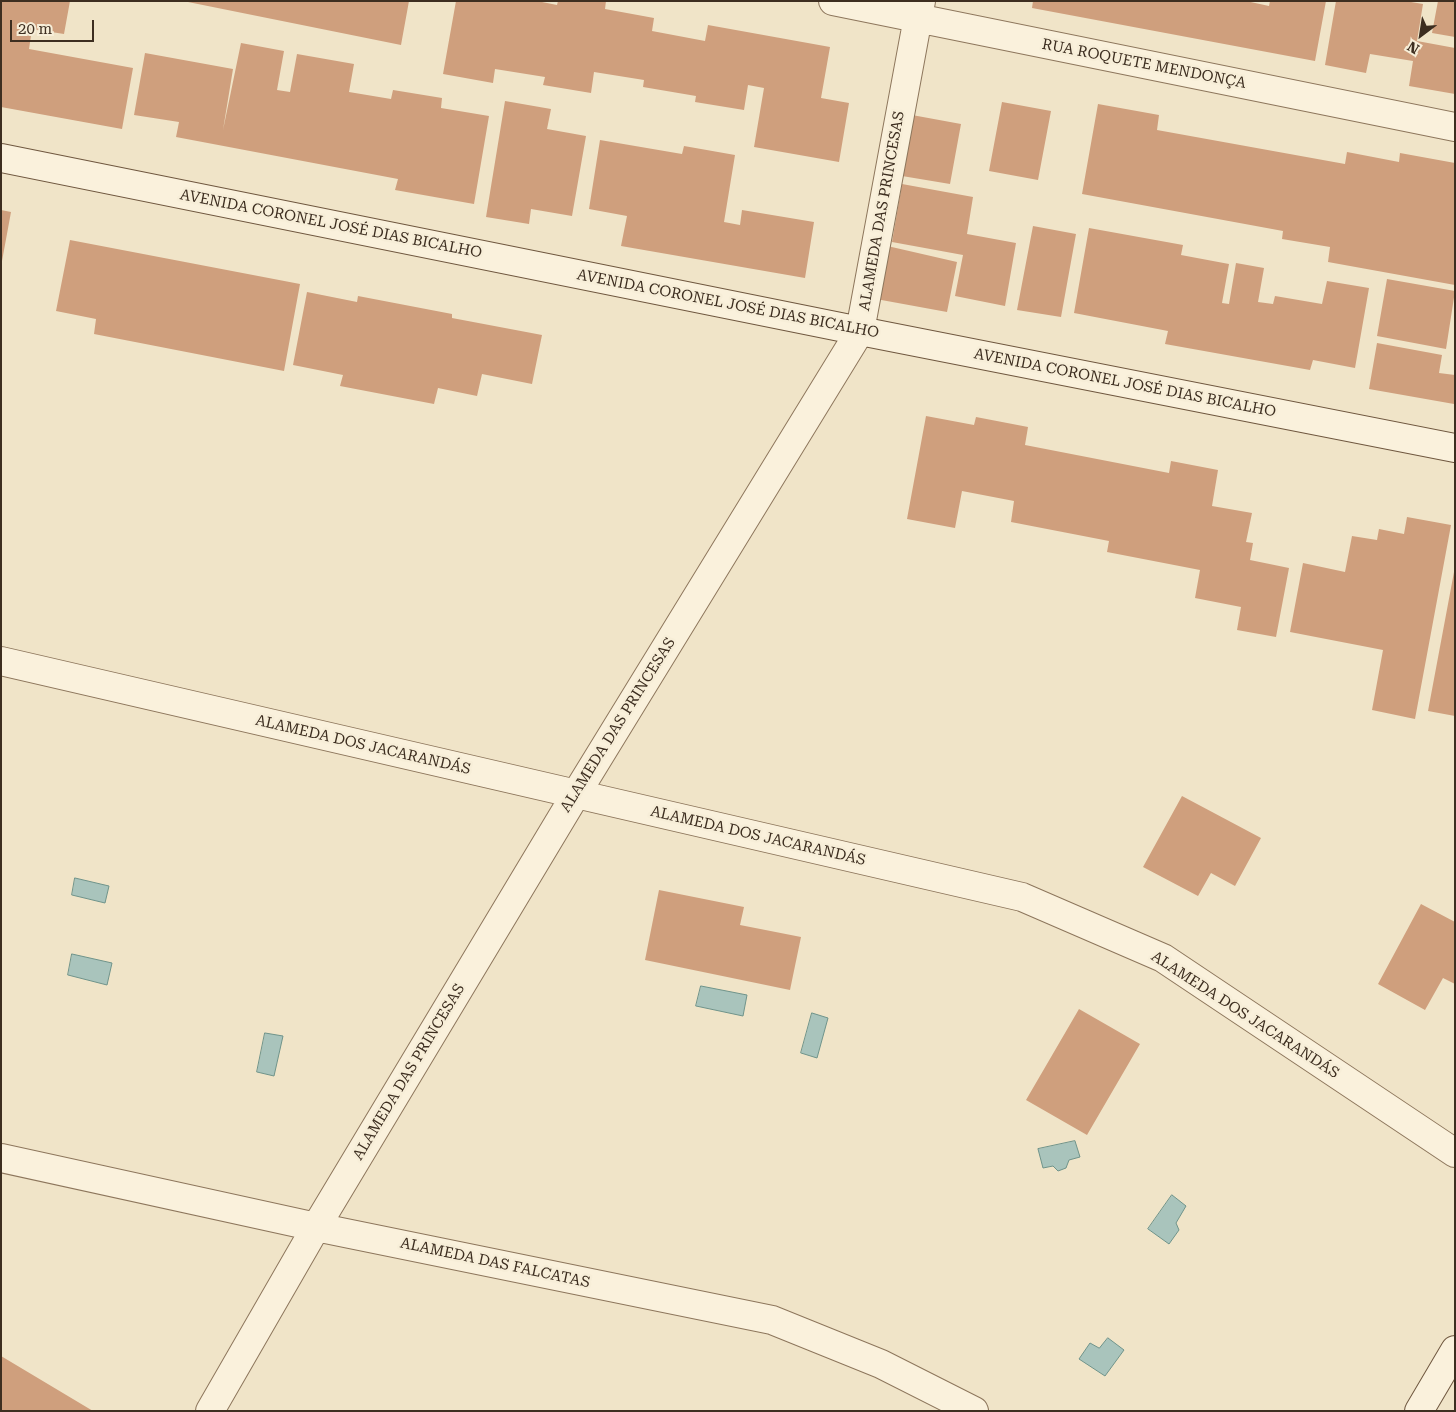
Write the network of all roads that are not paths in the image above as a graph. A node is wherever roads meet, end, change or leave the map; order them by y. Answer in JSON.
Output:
{"nodes":[{"id":1,"x":833,"y":1,"type":"edge"},
{"id":2,"x":919,"y":10,"type":"edge"},
{"id":3,"x":1455,"y":127,"type":"edge"},
{"id":4,"x":1,"y":158,"type":"edge"},
{"id":5,"x":860,"y":331,"type":"junction"},
{"id":6,"x":1455,"y":448,"type":"edge"},
{"id":7,"x":1,"y":661,"type":"edge"},
{"id":8,"x":576,"y":794,"type":"junction"},
{"id":9,"x":1455,"y":1153,"type":"edge"},
{"id":10,"x":1,"y":1158,"type":"edge"},
{"id":11,"x":316,"y":1227,"type":"junction"},
{"id":12,"x":1455,"y":1350,"type":"edge"},
{"id":13,"x":210,"y":1411,"type":"edge"},
{"id":14,"x":974,"y":1411,"type":"edge"},
{"id":15,"x":1419,"y":1411,"type":"edge"}],
"edges":[{"from":1,"to":2,"type":"street","name":"RUA ROQUETE MENDONÇA"},
{"from":2,"to":3,"type":"street","name":"RUA ROQUETE MENDONÇA"},
{"from":2,"to":5,"type":"street","name":"ALAMEDA DAS PRINCESAS"},
{"from":4,"to":5,"type":"street","name":"AVENIDA CORONEL JOSÉ DIAS BICALHO"},
{"from":5,"to":6,"type":"street","name":"AVENIDA CORONEL JOSÉ DIAS BICALHO"},
{"from":5,"to":8,"type":"street","name":"ALAMEDA DAS PRINCESAS"},
{"from":7,"to":8,"type":"street","name":"ALAMEDA DOS JACARANDÁS"},
{"from":8,"to":9,"type":"street","name":"ALAMEDA DOS JACARANDÁS"},
{"from":8,"to":11,"type":"street","name":"ALAMEDA DAS PRINCESAS"},
{"from":10,"to":11,"type":"street","name":"ALAMEDA DAS FALCATAS"},
{"from":11,"to":13,"type":"street","name":"ALAMEDA DAS PRINCESAS"},
{"from":11,"to":14,"type":"street","name":"ALAMEDA DAS FALCATAS"},
{"from":12,"to":15,"type":"street"}]}
